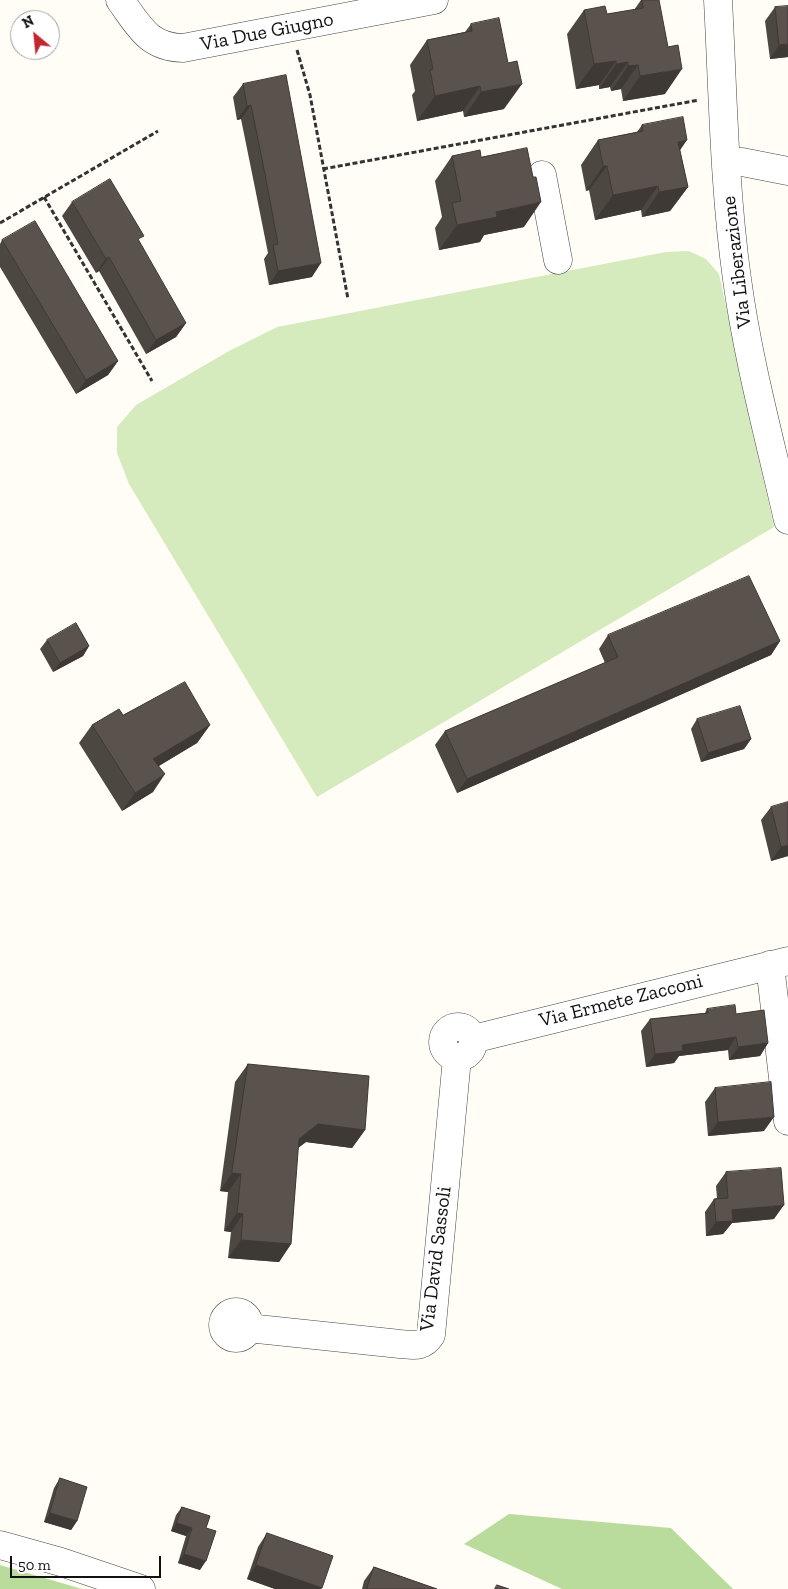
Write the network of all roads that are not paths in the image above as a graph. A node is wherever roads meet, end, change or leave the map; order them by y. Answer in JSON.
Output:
{"nodes":[{"id":1,"x":120,"y":0,"type":"edge"},
{"id":2,"x":434,"y":0,"type":"edge"},
{"id":3,"x":718,"y":0,"type":"edge"},
{"id":4,"x":726,"y":162,"type":"junction"},
{"id":5,"x":788,"y":171,"type":"edge"},
{"id":6,"x":542,"y":175,"type":"dead end"},
{"id":7,"x":558,"y":260,"type":"dead end"},
{"id":8,"x":785,"y":488,"type":"edge"},
{"id":9,"x":788,"y":520,"type":"edge"},
{"id":10,"x":779,"y":963,"type":"edge"},
{"id":11,"x":465,"y":1048,"type":"joint"},
{"id":12,"x":788,"y":1121,"type":"edge"},
{"id":13,"x":248,"y":1328,"type":"dead end"},
{"id":14,"x":0,"y":1545,"type":"edge"},
{"id":15,"x":141,"y":1589,"type":"edge"}],
"edges":[{"from":1,"to":2,"type":"street","name":"Via Due Giugno"},
{"from":3,"to":4,"type":"street","name":"Via Liberazione"},
{"from":4,"to":5,"type":"street"},
{"from":4,"to":8,"type":"street","name":"Via Liberazione"},
{"from":6,"to":7,"type":"street"},
{"from":8,"to":9,"type":"street","name":"Via Liberazione"},
{"from":10,"to":11,"type":"street","name":"Via Ermete Zacconi"},
{"from":10,"to":12,"type":"street","name":"Via Ermete Zacconi"},
{"from":11,"to":13,"type":"street","name":"Via David Sassoli"},
{"from":14,"to":15,"type":"street"}]}
